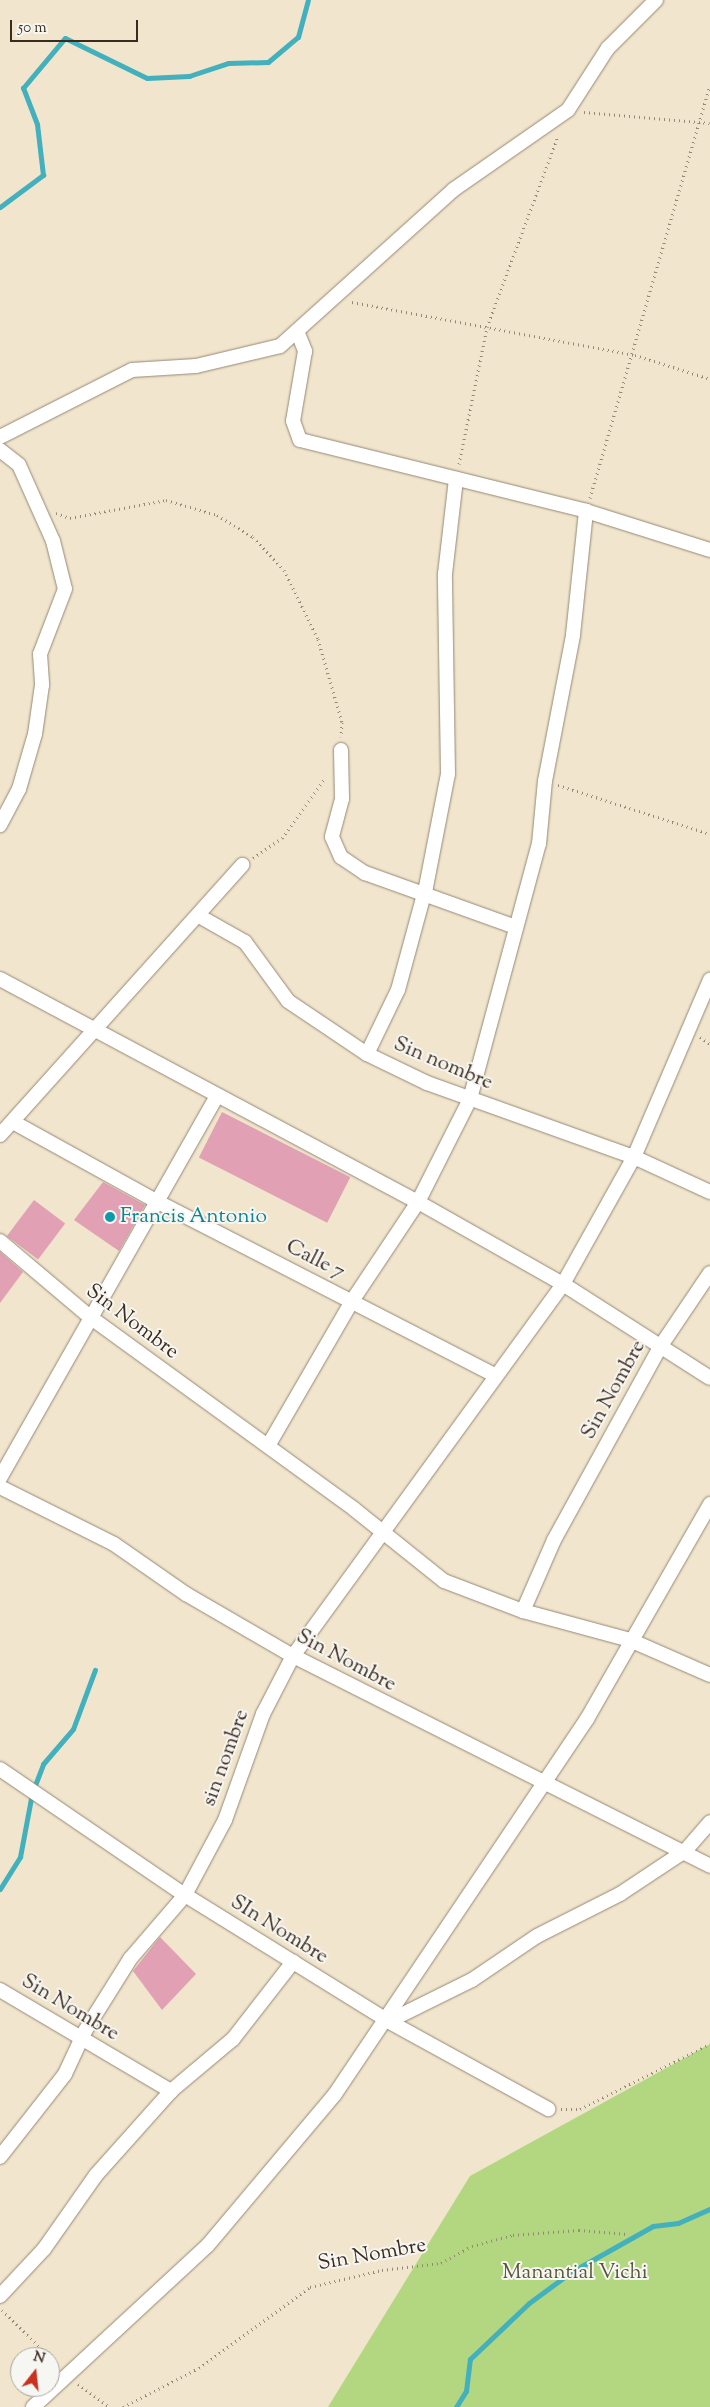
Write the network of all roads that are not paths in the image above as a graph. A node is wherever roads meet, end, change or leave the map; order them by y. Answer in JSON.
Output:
{"nodes":[{"id":1,"x":656,"y":0,"type":"edge"},
{"id":2,"x":297,"y":331,"type":"junction"},
{"id":3,"x":0,"y":437,"type":"edge"},
{"id":4,"x":0,"y":450,"type":"edge"},
{"id":5,"x":456,"y":478,"type":"junction"},
{"id":6,"x":586,"y":511,"type":"junction"},
{"id":7,"x":710,"y":550,"type":"edge"},
{"id":8,"x":341,"y":750,"type":"road end"},
{"id":9,"x":0,"y":825,"type":"edge"},
{"id":10,"x":242,"y":865,"type":"road end"},
{"id":11,"x":424,"y":895,"type":"junction"},
{"id":12,"x":198,"y":916,"type":"junction"},
{"id":13,"x":516,"y":927,"type":"junction"},
{"id":14,"x":0,"y":979,"type":"edge"},
{"id":15,"x":710,"y":980,"type":"edge"},
{"id":16,"x":95,"y":1030,"type":"junction"},
{"id":17,"x":367,"y":1054,"type":"junction"},
{"id":18,"x":217,"y":1096,"type":"junction"},
{"id":19,"x":470,"y":1099,"type":"junction"},
{"id":20,"x":13,"y":1122,"type":"junction"},
{"id":21,"x":0,"y":1135,"type":"edge"},
{"id":22,"x":634,"y":1157,"type":"junction"},
{"id":23,"x":710,"y":1192,"type":"edge"},
{"id":24,"x":156,"y":1201,"type":"junction"},
{"id":25,"x":418,"y":1202,"type":"junction"},
{"id":26,"x":0,"y":1241,"type":"edge"},
{"id":27,"x":710,"y":1274,"type":"edge"},
{"id":28,"x":563,"y":1284,"type":"junction"},
{"id":29,"x":352,"y":1301,"type":"junction"},
{"id":30,"x":90,"y":1317,"type":"junction"},
{"id":31,"x":660,"y":1347,"type":"junction"},
{"id":32,"x":494,"y":1375,"type":"junction"},
{"id":33,"x":710,"y":1378,"type":"edge"},
{"id":34,"x":268,"y":1446,"type":"junction"},
{"id":35,"x":0,"y":1478,"type":"edge"},
{"id":36,"x":0,"y":1487,"type":"edge"},
{"id":37,"x":710,"y":1504,"type":"edge"},
{"id":38,"x":380,"y":1534,"type":"junction"},
{"id":39,"x":523,"y":1611,"type":"junction"},
{"id":40,"x":630,"y":1640,"type":"junction"},
{"id":41,"x":293,"y":1656,"type":"junction"},
{"id":42,"x":710,"y":1675,"type":"edge"},
{"id":43,"x":0,"y":1769,"type":"edge"},
{"id":44,"x":542,"y":1783,"type":"junction"},
{"id":45,"x":710,"y":1822,"type":"edge"},
{"id":46,"x":685,"y":1851,"type":"junction"},
{"id":47,"x":710,"y":1866,"type":"edge"},
{"id":48,"x":185,"y":1896,"type":"junction"},
{"id":49,"x":293,"y":1962,"type":"junction"},
{"id":50,"x":0,"y":1990,"type":"edge"},
{"id":51,"x":388,"y":2021,"type":"junction"},
{"id":52,"x":82,"y":2037,"type":"junction"},
{"id":53,"x":170,"y":2091,"type":"junction"},
{"id":54,"x":548,"y":2109,"type":"road end"},
{"id":55,"x":0,"y":2156,"type":"edge"},
{"id":56,"x":0,"y":2296,"type":"edge"},
{"id":57,"x":33,"y":2407,"type":"edge"}],
"edges":[{"from":1,"to":2,"type":"street"},
{"from":2,"to":3,"type":"street"},
{"from":2,"to":5,"type":"street"},
{"from":4,"to":9,"type":"street"},
{"from":5,"to":6,"type":"street"},
{"from":5,"to":11,"type":"street"},
{"from":6,"to":7,"type":"street"},
{"from":6,"to":13,"type":"street"},
{"from":8,"to":11,"type":"street"},
{"from":10,"to":12,"type":"street"},
{"from":11,"to":13,"type":"street"},
{"from":11,"to":17,"type":"street"},
{"from":12,"to":16,"type":"street"},
{"from":12,"to":17,"type":"street","name":"Sin nombre"},
{"from":13,"to":19,"type":"street"},
{"from":14,"to":16,"type":"street"},
{"from":15,"to":22,"type":"street","name":"sin nombre"},
{"from":16,"to":18,"type":"street"},
{"from":16,"to":20,"type":"street"},
{"from":17,"to":19,"type":"street","name":"Sin nombre"},
{"from":18,"to":24,"type":"street"},
{"from":18,"to":25,"type":"street"},
{"from":19,"to":22,"type":"street","name":"Sin nombre"},
{"from":19,"to":25,"type":"street"},
{"from":20,"to":21,"type":"street"},
{"from":20,"to":24,"type":"street","name":"Calle 7"},
{"from":22,"to":23,"type":"street","name":"Sin nombre"},
{"from":22,"to":28,"type":"street","name":"sin nombre"},
{"from":24,"to":29,"type":"street","name":"Calle 7"},
{"from":24,"to":30,"type":"street"},
{"from":25,"to":28,"type":"street"},
{"from":25,"to":29,"type":"street"},
{"from":26,"to":30,"type":"street","name":"Sin Nombre"},
{"from":27,"to":31,"type":"street","name":"Sin Nombre"},
{"from":28,"to":31,"type":"street"},
{"from":28,"to":32,"type":"street","name":"sin nombre"},
{"from":29,"to":32,"type":"street","name":"Calle 7"},
{"from":29,"to":34,"type":"street"},
{"from":30,"to":34,"type":"street","name":"Sin Nombre"},
{"from":30,"to":35,"type":"street"},
{"from":31,"to":33,"type":"street"},
{"from":31,"to":39,"type":"street","name":"Sin Nombre"},
{"from":32,"to":38,"type":"street","name":"sin nombre"},
{"from":34,"to":38,"type":"street","name":"Sin Nombre"},
{"from":36,"to":41,"type":"street","name":"Sin Nombre"},
{"from":37,"to":40,"type":"street"},
{"from":38,"to":39,"type":"street","name":"Sin Nombre"},
{"from":38,"to":41,"type":"street","name":"sin nombre"},
{"from":39,"to":40,"type":"street","name":"Sin Nombre"},
{"from":40,"to":42,"type":"street","name":"Sin Nombre"},
{"from":40,"to":44,"type":"street"},
{"from":41,"to":44,"type":"street","name":"Sin Nombre"},
{"from":41,"to":48,"type":"street","name":"sin nombre"},
{"from":43,"to":48,"type":"street","name":"SIn Nombre"},
{"from":44,"to":46,"type":"street","name":"Sin Nombre"},
{"from":44,"to":51,"type":"street"},
{"from":45,"to":46,"type":"street"},
{"from":46,"to":47,"type":"street","name":"Sin Nombre"},
{"from":46,"to":51,"type":"street"},
{"from":48,"to":49,"type":"street","name":"SIn Nombre"},
{"from":48,"to":52,"type":"street","name":"sin nombre"},
{"from":49,"to":51,"type":"street","name":"SIn Nombre"},
{"from":49,"to":53,"type":"street","name":"Sin Nombre"},
{"from":50,"to":52,"type":"street","name":"Sin Nombre"},
{"from":51,"to":54,"type":"street","name":"SIn Nombre"},
{"from":51,"to":57,"type":"street"},
{"from":52,"to":53,"type":"street","name":"Sin Nombre"},
{"from":52,"to":55,"type":"street","name":"sin nombre"},
{"from":53,"to":56,"type":"street","name":"Sin Nombre"}]}
